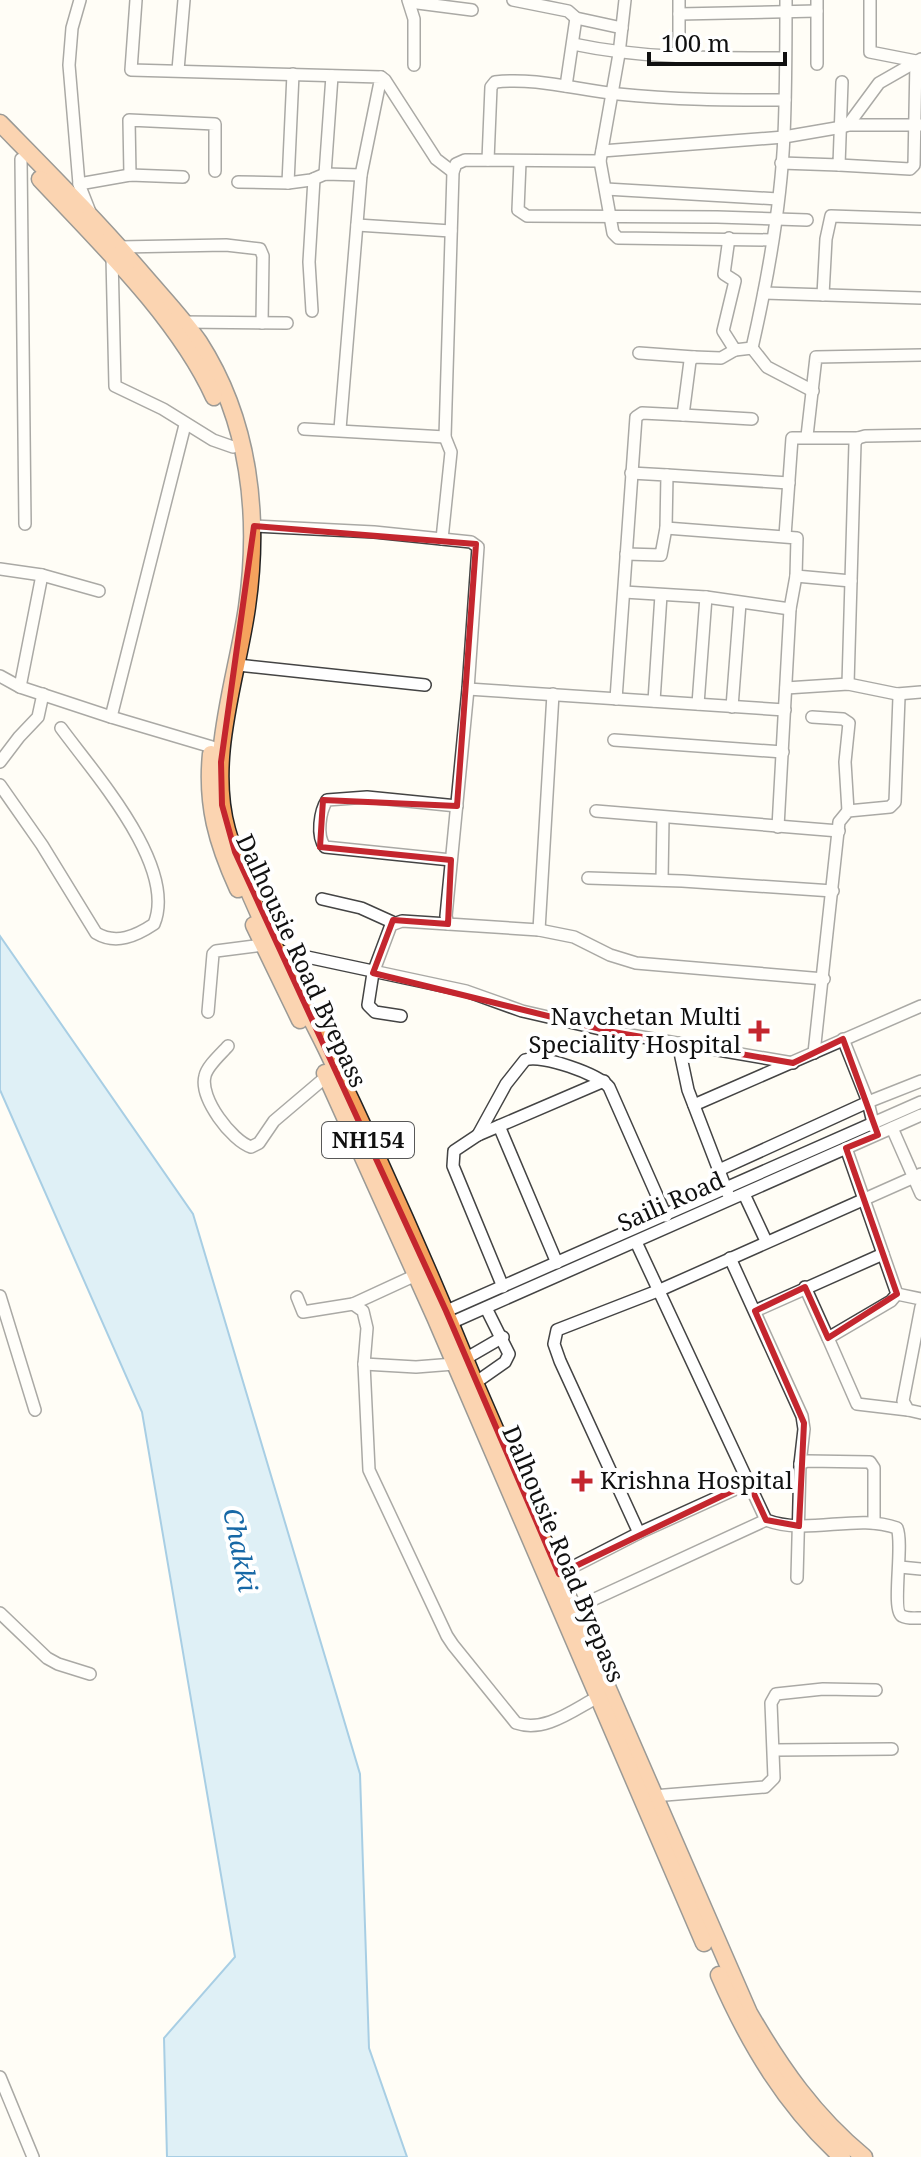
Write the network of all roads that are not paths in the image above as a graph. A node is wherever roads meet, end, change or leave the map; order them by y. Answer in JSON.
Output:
{"nodes":[{"id":1,"x":80,"y":0,"type":"edge"},
{"id":2,"x":136,"y":0,"type":"edge"},
{"id":3,"x":184,"y":0,"type":"edge"},
{"id":4,"x":513,"y":0,"type":"edge"},
{"id":5,"x":574,"y":0,"type":"edge"},
{"id":6,"x":625,"y":0,"type":"edge"},
{"id":7,"x":679,"y":0,"type":"edge"},
{"id":8,"x":870,"y":0,"type":"edge"},
{"id":9,"x":409,"y":1,"type":"edge"},
{"id":10,"x":817,"y":5,"type":"edge"},
{"id":11,"x":786,"y":6,"type":"edge"},
{"id":12,"x":472,"y":10,"type":"dead end"},
{"id":13,"x":679,"y":14,"type":"junction"},
{"id":14,"x":574,"y":16,"type":"junction"},
{"id":15,"x":622,"y":28,"type":"junction"},
{"id":16,"x":573,"y":44,"type":"junction"},
{"id":17,"x":619,"y":54,"type":"junction"},
{"id":18,"x":679,"y":58,"type":"junction"},
{"id":19,"x":785,"y":58,"type":"junction"},
{"id":20,"x":919,"y":60,"type":"edge"},
{"id":21,"x":817,"y":64,"type":"dead end"},
{"id":22,"x":414,"y":65,"type":"dead end"},
{"id":23,"x":178,"y":70,"type":"junction"},
{"id":24,"x":293,"y":74,"type":"junction"},
{"id":25,"x":332,"y":76,"type":"junction"},
{"id":26,"x":381,"y":77,"type":"junction"},
{"id":27,"x":842,"y":82,"type":"dead end"},
{"id":28,"x":566,"y":86,"type":"junction"},
{"id":29,"x":612,"y":94,"type":"junction"},
{"id":30,"x":785,"y":100,"type":"junction"},
{"id":31,"x":0,"y":123,"type":"edge"},
{"id":32,"x":917,"y":125,"type":"edge"},
{"id":33,"x":845,"y":126,"type":"junction"},
{"id":34,"x":0,"y":136,"type":"edge"},
{"id":35,"x":784,"y":137,"type":"junction"},
{"id":36,"x":601,"y":156,"type":"junction"},
{"id":37,"x":21,"y":159,"type":"junction"},
{"id":38,"x":488,"y":160,"type":"junction"},
{"id":39,"x":520,"y":162,"type":"junction"},
{"id":40,"x":781,"y":163,"type":"junction"},
{"id":41,"x":839,"y":165,"type":"junction"},
{"id":42,"x":215,"y":171,"type":"dead end"},
{"id":43,"x":453,"y":172,"type":"junction"},
{"id":44,"x":130,"y":175,"type":"junction"},
{"id":45,"x":361,"y":175,"type":"junction"},
{"id":46,"x":183,"y":177,"type":"dead end"},
{"id":47,"x":320,"y":177,"type":"junction"},
{"id":48,"x":238,"y":182,"type":"dead end"},
{"id":49,"x":288,"y":183,"type":"junction"},
{"id":50,"x":79,"y":184,"type":"junction"},
{"id":51,"x":606,"y":189,"type":"junction"},
{"id":52,"x":778,"y":199,"type":"junction"},
{"id":53,"x":91,"y":216,"type":"junction"},
{"id":54,"x":611,"y":218,"type":"junction"},
{"id":55,"x":776,"y":219,"type":"junction"},
{"id":56,"x":921,"y":219,"type":"edge"},
{"id":57,"x":807,"y":220,"type":"dead end"},
{"id":58,"x":357,"y":225,"type":"junction"},
{"id":59,"x":451,"y":231,"type":"junction"},
{"id":60,"x":729,"y":238,"type":"junction"},
{"id":61,"x":772,"y":240,"type":"junction"},
{"id":62,"x":116,"y":252,"type":"junction"},
{"id":63,"x":764,"y":293,"type":"junction"},
{"id":64,"x":823,"y":295,"type":"junction"},
{"id":65,"x":921,"y":298,"type":"edge"},
{"id":66,"x":312,"y":311,"type":"dead end"},
{"id":67,"x":183,"y":322,"type":"junction"},
{"id":68,"x":262,"y":323,"type":"junction"},
{"id":69,"x":287,"y":323,"type":"dead end"},
{"id":70,"x":752,"y":348,"type":"junction"},
{"id":71,"x":735,"y":350,"type":"junction"},
{"id":72,"x":639,"y":353,"type":"dead end"},
{"id":73,"x":921,"y":355,"type":"edge"},
{"id":74,"x":694,"y":357,"type":"junction"},
{"id":75,"x":813,"y":391,"type":"junction"},
{"id":76,"x":683,"y":415,"type":"junction"},
{"id":77,"x":752,"y":419,"type":"dead end"},
{"id":78,"x":185,"y":425,"type":"junction"},
{"id":79,"x":304,"y":429,"type":"dead end"},
{"id":80,"x":340,"y":429,"type":"junction"},
{"id":81,"x":921,"y":435,"type":"edge"},
{"id":82,"x":807,"y":436,"type":"junction"},
{"id":83,"x":445,"y":437,"type":"junction"},
{"id":84,"x":858,"y":438,"type":"junction"},
{"id":85,"x":233,"y":447,"type":"junction"},
{"id":86,"x":631,"y":473,"type":"junction"},
{"id":87,"x":667,"y":475,"type":"junction"},
{"id":88,"x":789,"y":483,"type":"junction"},
{"id":89,"x":25,"y":524,"type":"dead end"},
{"id":90,"x":254,"y":526,"type":"junction"},
{"id":91,"x":666,"y":528,"type":"junction"},
{"id":92,"x":785,"y":536,"type":"junction"},
{"id":93,"x":442,"y":539,"type":"junction"},
{"id":94,"x":626,"y":554,"type":"junction"},
{"id":95,"x":0,"y":569,"type":"edge"},
{"id":96,"x":42,"y":575,"type":"junction"},
{"id":97,"x":796,"y":576,"type":"junction"},
{"id":98,"x":851,"y":581,"type":"junction"},
{"id":99,"x":99,"y":591,"type":"dead end"},
{"id":100,"x":624,"y":592,"type":"junction"},
{"id":101,"x":661,"y":595,"type":"junction"},
{"id":102,"x":706,"y":597,"type":"junction"},
{"id":103,"x":740,"y":603,"type":"junction"},
{"id":104,"x":790,"y":609,"type":"junction"},
{"id":105,"x":238,"y":665,"type":"junction"},
{"id":106,"x":0,"y":676,"type":"edge"},
{"id":107,"x":848,"y":684,"type":"junction"},
{"id":108,"x":425,"y":685,"type":"dead end"},
{"id":109,"x":20,"y":687,"type":"junction"},
{"id":110,"x":786,"y":688,"type":"junction"},
{"id":111,"x":468,"y":689,"type":"junction"},
{"id":112,"x":921,"y":692,"type":"edge"},
{"id":113,"x":43,"y":694,"type":"junction"},
{"id":114,"x":553,"y":694,"type":"junction"},
{"id":115,"x":897,"y":694,"type":"junction"},
{"id":116,"x":616,"y":699,"type":"junction"},
{"id":117,"x":654,"y":701,"type":"junction"},
{"id":118,"x":698,"y":704,"type":"junction"},
{"id":119,"x":732,"y":707,"type":"junction"},
{"id":120,"x":785,"y":710,"type":"junction"},
{"id":121,"x":111,"y":717,"type":"junction"},
{"id":122,"x":812,"y":717,"type":"dead end"},
{"id":123,"x":61,"y":728,"type":"dead end"},
{"id":124,"x":614,"y":740,"type":"dead end"},
{"id":125,"x":212,"y":747,"type":"junction"},
{"id":126,"x":783,"y":752,"type":"junction"},
{"id":127,"x":0,"y":762,"type":"edge"},
{"id":128,"x":0,"y":785,"type":"edge"},
{"id":129,"x":457,"y":806,"type":"junction"},
{"id":130,"x":596,"y":811,"type":"dead end"},
{"id":131,"x":848,"y":811,"type":"junction"},
{"id":132,"x":663,"y":818,"type":"junction"},
{"id":133,"x":778,"y":827,"type":"junction"},
{"id":134,"x":839,"y":831,"type":"junction"},
{"id":135,"x":451,"y":860,"type":"junction"},
{"id":136,"x":588,"y":878,"type":"dead end"},
{"id":137,"x":662,"y":880,"type":"junction"},
{"id":138,"x":833,"y":891,"type":"junction"},
{"id":139,"x":322,"y":899,"type":"dead end"},
{"id":140,"x":392,"y":922,"type":"junction"},
{"id":141,"x":448,"y":924,"type":"junction"},
{"id":142,"x":539,"y":930,"type":"junction"},
{"id":143,"x":271,"y":948,"type":"junction"},
{"id":144,"x":373,"y":973,"type":"junction"},
{"id":145,"x":824,"y":979,"type":"junction"},
{"id":146,"x":921,"y":1006,"type":"edge"},
{"id":147,"x":208,"y":1012,"type":"dead end"},
{"id":148,"x":401,"y":1016,"type":"dead end"},
{"id":149,"x":843,"y":1039,"type":"junction"},
{"id":150,"x":678,"y":1043,"type":"junction"},
{"id":151,"x":228,"y":1046,"type":"dead end"},
{"id":152,"x":814,"y":1053,"type":"junction"},
{"id":153,"x":793,"y":1063,"type":"junction"},
{"id":154,"x":327,"y":1076,"type":"junction"},
{"id":155,"x":604,"y":1081,"type":"junction"},
{"id":156,"x":921,"y":1081,"type":"edge"},
{"id":157,"x":868,"y":1102,"type":"junction"},
{"id":158,"x":921,"y":1102,"type":"edge"},
{"id":159,"x":694,"y":1105,"type":"junction"},
{"id":160,"x":921,"y":1115,"type":"edge"},
{"id":161,"x":873,"y":1123,"type":"junction"},
{"id":162,"x":499,"y":1126,"type":"junction"},
{"id":163,"x":892,"y":1128,"type":"junction"},
{"id":164,"x":478,"y":1135,"type":"junction"},
{"id":165,"x":878,"y":1135,"type":"junction"},
{"id":166,"x":846,"y":1148,"type":"junction"},
{"id":167,"x":719,"y":1170,"type":"junction"},
{"id":168,"x":917,"y":1175,"type":"edge"},
{"id":169,"x":727,"y":1188,"type":"junction"},
{"id":170,"x":744,"y":1194,"type":"junction"},
{"id":171,"x":921,"y":1194,"type":"edge"},
{"id":172,"x":863,"y":1198,"type":"junction"},
{"id":173,"x":730,"y":1201,"type":"junction"},
{"id":174,"x":666,"y":1216,"type":"junction"},
{"id":175,"x":766,"y":1241,"type":"junction"},
{"id":176,"x":636,"y":1242,"type":"junction"},
{"id":177,"x":883,"y":1254,"type":"junction"},
{"id":178,"x":730,"y":1258,"type":"junction"},
{"id":179,"x":557,"y":1263,"type":"junction"},
{"id":180,"x":416,"y":1275,"type":"junction"},
{"id":181,"x":503,"y":1287,"type":"junction"},
{"id":182,"x":805,"y":1287,"type":"junction"},
{"id":183,"x":660,"y":1290,"type":"junction"},
{"id":184,"x":897,"y":1294,"type":"junction"},
{"id":185,"x":0,"y":1296,"type":"edge"},
{"id":186,"x":297,"y":1297,"type":"dead end"},
{"id":187,"x":921,"y":1299,"type":"edge"},
{"id":188,"x":353,"y":1304,"type":"junction"},
{"id":189,"x":921,"y":1307,"type":"edge"},
{"id":190,"x":486,"y":1308,"type":"junction"},
{"id":191,"x":755,"y":1311,"type":"junction"},
{"id":192,"x":443,"y":1320,"type":"junction"},
{"id":193,"x":503,"y":1337,"type":"junction"},
{"id":194,"x":828,"y":1338,"type":"junction"},
{"id":195,"x":460,"y":1361,"type":"junction"},
{"id":196,"x":364,"y":1364,"type":"junction"},
{"id":197,"x":475,"y":1383,"type":"junction"},
{"id":198,"x":35,"y":1410,"type":"dead end"},
{"id":199,"x":908,"y":1410,"type":"junction"},
{"id":200,"x":921,"y":1413,"type":"edge"},
{"id":201,"x":800,"y":1464,"type":"junction"},
{"id":202,"x":749,"y":1483,"type":"junction"},
{"id":203,"x":766,"y":1520,"type":"junction"},
{"id":204,"x":874,"y":1523,"type":"junction"},
{"id":205,"x":799,"y":1526,"type":"junction"},
{"id":206,"x":639,"y":1533,"type":"junction"},
{"id":207,"x":900,"y":1567,"type":"junction"},
{"id":208,"x":921,"y":1569,"type":"edge"},
{"id":209,"x":559,"y":1574,"type":"junction"},
{"id":210,"x":797,"y":1578,"type":"dead end"},
{"id":211,"x":573,"y":1609,"type":"junction"},
{"id":212,"x":0,"y":1613,"type":"edge"},
{"id":213,"x":921,"y":1618,"type":"edge"},
{"id":214,"x":90,"y":1674,"type":"dead end"},
{"id":215,"x":876,"y":1690,"type":"dead end"},
{"id":216,"x":598,"y":1697,"type":"junction"},
{"id":217,"x":892,"y":1749,"type":"dead end"},
{"id":218,"x":775,"y":1750,"type":"junction"},
{"id":219,"x":653,"y":1796,"type":"junction"},
{"id":220,"x":0,"y":2077,"type":"edge"},
{"id":221,"x":33,"y":2157,"type":"edge"},
{"id":222,"x":842,"y":2157,"type":"edge"},
{"id":223,"x":864,"y":2157,"type":"edge"}],
"edges":[{"from":1,"to":50,"type":"street"},
{"from":2,"to":23,"type":"street"},
{"from":3,"to":23,"type":"street"},
{"from":4,"to":14,"type":"street"},
{"from":5,"to":14,"type":"street"},
{"from":6,"to":15,"type":"street"},
{"from":7,"to":13,"type":"street"},
{"from":8,"to":20,"type":"street"},
{"from":9,"to":12,"type":"street"},
{"from":9,"to":22,"type":"street"},
{"from":10,"to":11,"type":"street"},
{"from":10,"to":21,"type":"street"},
{"from":11,"to":13,"type":"street"},
{"from":11,"to":19,"type":"street"},
{"from":13,"to":18,"type":"street"},
{"from":14,"to":15,"type":"street"},
{"from":14,"to":16,"type":"street"},
{"from":15,"to":17,"type":"street"},
{"from":16,"to":17,"type":"street"},
{"from":16,"to":28,"type":"street"},
{"from":17,"to":18,"type":"street"},
{"from":17,"to":29,"type":"street"},
{"from":18,"to":19,"type":"street"},
{"from":19,"to":30,"type":"street"},
{"from":20,"to":32,"type":"street"},
{"from":20,"to":33,"type":"street"},
{"from":23,"to":24,"type":"street"},
{"from":24,"to":25,"type":"street"},
{"from":24,"to":49,"type":"street"},
{"from":25,"to":26,"type":"street"},
{"from":25,"to":47,"type":"street"},
{"from":26,"to":43,"type":"street"},
{"from":26,"to":45,"type":"street"},
{"from":27,"to":33,"type":"street"},
{"from":28,"to":29,"type":"street"},
{"from":28,"to":38,"type":"street"},
{"from":29,"to":30,"type":"street"},
{"from":29,"to":36,"type":"street"},
{"from":30,"to":35,"type":"street"},
{"from":31,"to":53,"type":"highway","number":"NH154"},
{"from":32,"to":33,"type":"street"},
{"from":32,"to":41,"type":"street"},
{"from":33,"to":35,"type":"street"},
{"from":33,"to":41,"type":"street"},
{"from":34,"to":37,"type":"highway","name":"Dalhousie Road Byepass","number":"NH154"},
{"from":35,"to":36,"type":"street"},
{"from":35,"to":40,"type":"street"},
{"from":36,"to":39,"type":"street"},
{"from":36,"to":51,"type":"street"},
{"from":37,"to":62,"type":"highway","name":"Dalhousie Road Byepass","number":"NH154"},
{"from":37,"to":89,"type":"street"},
{"from":38,"to":39,"type":"street"},
{"from":38,"to":43,"type":"street"},
{"from":39,"to":54,"type":"street"},
{"from":40,"to":41,"type":"street"},
{"from":40,"to":52,"type":"street"},
{"from":42,"to":44,"type":"street"},
{"from":43,"to":59,"type":"street"},
{"from":44,"to":46,"type":"street"},
{"from":44,"to":50,"type":"street"},
{"from":45,"to":47,"type":"street"},
{"from":45,"to":58,"type":"street"},
{"from":47,"to":49,"type":"street"},
{"from":47,"to":66,"type":"street"},
{"from":48,"to":49,"type":"street"},
{"from":50,"to":53,"type":"street"},
{"from":51,"to":52,"type":"street"},
{"from":51,"to":54,"type":"street"},
{"from":52,"to":55,"type":"street"},
{"from":53,"to":62,"type":"highway","number":"NH154"},
{"from":54,"to":55,"type":"street"},
{"from":54,"to":60,"type":"street"},
{"from":55,"to":57,"type":"street"},
{"from":55,"to":61,"type":"street"},
{"from":56,"to":64,"type":"street"},
{"from":58,"to":59,"type":"street"},
{"from":58,"to":80,"type":"street"},
{"from":59,"to":83,"type":"street"},
{"from":60,"to":61,"type":"street"},
{"from":60,"to":71,"type":"street"},
{"from":61,"to":63,"type":"street"},
{"from":62,"to":67,"type":"highway","number":"NH154"},
{"from":62,"to":68,"type":"street"},
{"from":62,"to":78,"type":"street"},
{"from":62,"to":85,"type":"highway","name":"Dalhousie Road Byepass","number":"NH154"},
{"from":63,"to":64,"type":"street"},
{"from":63,"to":70,"type":"street"},
{"from":64,"to":65,"type":"street"},
{"from":67,"to":68,"type":"street"},
{"from":67,"to":90,"type":"highway","number":"NH154"},
{"from":68,"to":69,"type":"street"},
{"from":70,"to":71,"type":"street"},
{"from":70,"to":75,"type":"street"},
{"from":71,"to":74,"type":"street"},
{"from":72,"to":74,"type":"street"},
{"from":73,"to":75,"type":"street"},
{"from":74,"to":76,"type":"street"},
{"from":75,"to":82,"type":"street"},
{"from":76,"to":77,"type":"street"},
{"from":76,"to":86,"type":"street"},
{"from":78,"to":85,"type":"street"},
{"from":78,"to":121,"type":"street"},
{"from":79,"to":80,"type":"street"},
{"from":80,"to":83,"type":"street"},
{"from":81,"to":84,"type":"street"},
{"from":82,"to":84,"type":"street"},
{"from":82,"to":88,"type":"street"},
{"from":83,"to":93,"type":"street"},
{"from":84,"to":98,"type":"street"},
{"from":85,"to":125,"type":"highway","name":"Dalhousie Road Byepass","number":"NH154"},
{"from":86,"to":87,"type":"street"},
{"from":86,"to":94,"type":"street"},
{"from":87,"to":88,"type":"street"},
{"from":87,"to":91,"type":"street"},
{"from":88,"to":92,"type":"street"},
{"from":90,"to":93,"type":"street"},
{"from":90,"to":105,"type":"highway","number":"NH154"},
{"from":91,"to":92,"type":"street"},
{"from":91,"to":94,"type":"street"},
{"from":92,"to":97,"type":"street"},
{"from":93,"to":111,"type":"street"},
{"from":94,"to":100,"type":"street"},
{"from":95,"to":96,"type":"street"},
{"from":96,"to":99,"type":"street"},
{"from":96,"to":109,"type":"street"},
{"from":97,"to":98,"type":"street"},
{"from":97,"to":104,"type":"street"},
{"from":98,"to":107,"type":"street"},
{"from":100,"to":101,"type":"street"},
{"from":100,"to":116,"type":"street"},
{"from":101,"to":102,"type":"street"},
{"from":101,"to":117,"type":"street"},
{"from":102,"to":103,"type":"street"},
{"from":102,"to":118,"type":"street"},
{"from":103,"to":104,"type":"street"},
{"from":103,"to":119,"type":"street"},
{"from":104,"to":110,"type":"street"},
{"from":105,"to":108,"type":"street"},
{"from":105,"to":143,"type":"highway","number":"NH154"},
{"from":106,"to":109,"type":"street"},
{"from":107,"to":110,"type":"street"},
{"from":107,"to":115,"type":"street"},
{"from":109,"to":113,"type":"street"},
{"from":110,"to":120,"type":"street"},
{"from":111,"to":114,"type":"street"},
{"from":111,"to":129,"type":"street"},
{"from":112,"to":115,"type":"street"},
{"from":113,"to":121,"type":"street"},
{"from":113,"to":127,"type":"street"},
{"from":114,"to":116,"type":"street"},
{"from":114,"to":142,"type":"street"},
{"from":115,"to":131,"type":"street"},
{"from":116,"to":117,"type":"street"},
{"from":117,"to":118,"type":"street"},
{"from":118,"to":119,"type":"street"},
{"from":119,"to":120,"type":"street"},
{"from":120,"to":126,"type":"street"},
{"from":121,"to":125,"type":"street"},
{"from":122,"to":131,"type":"street"},
{"from":123,"to":128,"type":"street"},
{"from":124,"to":126,"type":"street"},
{"from":125,"to":143,"type":"highway","name":"Dalhousie Road Byepass","number":"NH154"},
{"from":126,"to":133,"type":"street"},
{"from":129,"to":135,"type":"street"},
{"from":129,"to":135,"type":"street"},
{"from":130,"to":132,"type":"street"},
{"from":131,"to":134,"type":"street"},
{"from":132,"to":133,"type":"street"},
{"from":132,"to":137,"type":"street"},
{"from":133,"to":134,"type":"street"},
{"from":134,"to":138,"type":"street"},
{"from":135,"to":141,"type":"street"},
{"from":136,"to":137,"type":"street"},
{"from":137,"to":138,"type":"street"},
{"from":138,"to":145,"type":"street"},
{"from":139,"to":140,"type":"street"},
{"from":140,"to":141,"type":"street"},
{"from":140,"to":144,"type":"street"},
{"from":141,"to":142,"type":"street"},
{"from":142,"to":145,"type":"street"},
{"from":143,"to":144,"type":"street"},
{"from":143,"to":147,"type":"street"},
{"from":143,"to":154,"type":"highway","name":"Dalhousie Road Byepass","number":"NH154"},
{"from":143,"to":192,"type":"highway","number":"NH154"},
{"from":144,"to":148,"type":"street"},
{"from":144,"to":150,"type":"street"},
{"from":145,"to":152,"type":"street"},
{"from":146,"to":149,"type":"street"},
{"from":149,"to":152,"type":"street"},
{"from":149,"to":157,"type":"street"},
{"from":150,"to":153,"type":"street"},
{"from":150,"to":159,"type":"street"},
{"from":151,"to":154,"type":"street"},
{"from":152,"to":153,"type":"street"},
{"from":153,"to":159,"type":"street"},
{"from":154,"to":180,"type":"highway","name":"Dalhousie Road Byepass","number":"NH154"},
{"from":155,"to":162,"type":"street"},
{"from":155,"to":164,"type":"street"},
{"from":155,"to":174,"type":"street"},
{"from":156,"to":157,"type":"street"},
{"from":157,"to":161,"type":"street"},
{"from":157,"to":167,"type":"street"},
{"from":158,"to":161,"type":"street"},
{"from":159,"to":167,"type":"street"},
{"from":160,"to":163,"type":"street","name":"Saili Road"},
{"from":161,"to":165,"type":"street"},
{"from":161,"to":169,"type":"street"},
{"from":162,"to":164,"type":"street"},
{"from":162,"to":179,"type":"street"},
{"from":163,"to":165,"type":"street","name":"Saili Road"},
{"from":163,"to":168,"type":"street"},
{"from":164,"to":181,"type":"street"},
{"from":165,"to":166,"type":"street","name":"Saili Road"},
{"from":166,"to":170,"type":"street","name":"Saili Road"},
{"from":166,"to":172,"type":"street"},
{"from":167,"to":169,"type":"street"},
{"from":168,"to":171,"type":"street"},
{"from":168,"to":172,"type":"street"},
{"from":169,"to":173,"type":"street"},
{"from":169,"to":174,"type":"street"},
{"from":170,"to":173,"type":"street","name":"Saili Road"},
{"from":170,"to":175,"type":"street"},
{"from":172,"to":175,"type":"street"},
{"from":172,"to":177,"type":"street"},
{"from":173,"to":176,"type":"street","name":"Saili Road"},
{"from":174,"to":179,"type":"street"},
{"from":175,"to":178,"type":"street"},
{"from":176,"to":183,"type":"street"},
{"from":176,"to":190,"type":"street","name":"Saili Road"},
{"from":177,"to":182,"type":"street"},
{"from":177,"to":184,"type":"street"},
{"from":178,"to":183,"type":"street"},
{"from":178,"to":191,"type":"street"},
{"from":179,"to":181,"type":"street"},
{"from":180,"to":188,"type":"street"},
{"from":180,"to":192,"type":"highway","name":"Dalhousie Road Byepass","number":"NH154"},
{"from":181,"to":192,"type":"street"},
{"from":182,"to":191,"type":"street"},
{"from":182,"to":194,"type":"street"},
{"from":183,"to":202,"type":"street"},
{"from":183,"to":206,"type":"street"},
{"from":184,"to":187,"type":"street"},
{"from":184,"to":194,"type":"street"},
{"from":185,"to":198,"type":"street"},
{"from":186,"to":188,"type":"street"},
{"from":188,"to":196,"type":"street"},
{"from":189,"to":199,"type":"street"},
{"from":190,"to":192,"type":"street","name":"Saili Road"},
{"from":190,"to":193,"type":"street"},
{"from":191,"to":201,"type":"street"},
{"from":192,"to":195,"type":"highway","name":"Dalhousie Road Byepass","number":"NH154"},
{"from":193,"to":195,"type":"street"},
{"from":193,"to":197,"type":"street"},
{"from":194,"to":199,"type":"street"},
{"from":195,"to":196,"type":"street"},
{"from":195,"to":197,"type":"highway","number":"NH154"},
{"from":195,"to":216,"type":"highway","name":"Dalhousie Road Byepass","number":"NH154"},
{"from":196,"to":216,"type":"street"},
{"from":197,"to":209,"type":"highway","number":"NH154"},
{"from":199,"to":200,"type":"street"},
{"from":201,"to":204,"type":"street"},
{"from":201,"to":205,"type":"street"},
{"from":202,"to":203,"type":"street"},
{"from":202,"to":206,"type":"street"},
{"from":203,"to":205,"type":"street"},
{"from":203,"to":211,"type":"street"},
{"from":204,"to":205,"type":"street"},
{"from":204,"to":207,"type":"street"},
{"from":205,"to":210,"type":"street"},
{"from":206,"to":209,"type":"street"},
{"from":207,"to":208,"type":"street"},
{"from":207,"to":213,"type":"street"},
{"from":209,"to":211,"type":"highway","number":"NH154"},
{"from":211,"to":219,"type":"highway","number":"NH154"},
{"from":212,"to":214,"type":"street"},
{"from":215,"to":218,"type":"street"},
{"from":216,"to":222,"type":"highway","name":"Dalhousie Road Byepass","number":"NH154"},
{"from":217,"to":218,"type":"street"},
{"from":218,"to":219,"type":"street"},
{"from":219,"to":223,"type":"highway","number":"NH154"},
{"from":220,"to":221,"type":"street"}]}
